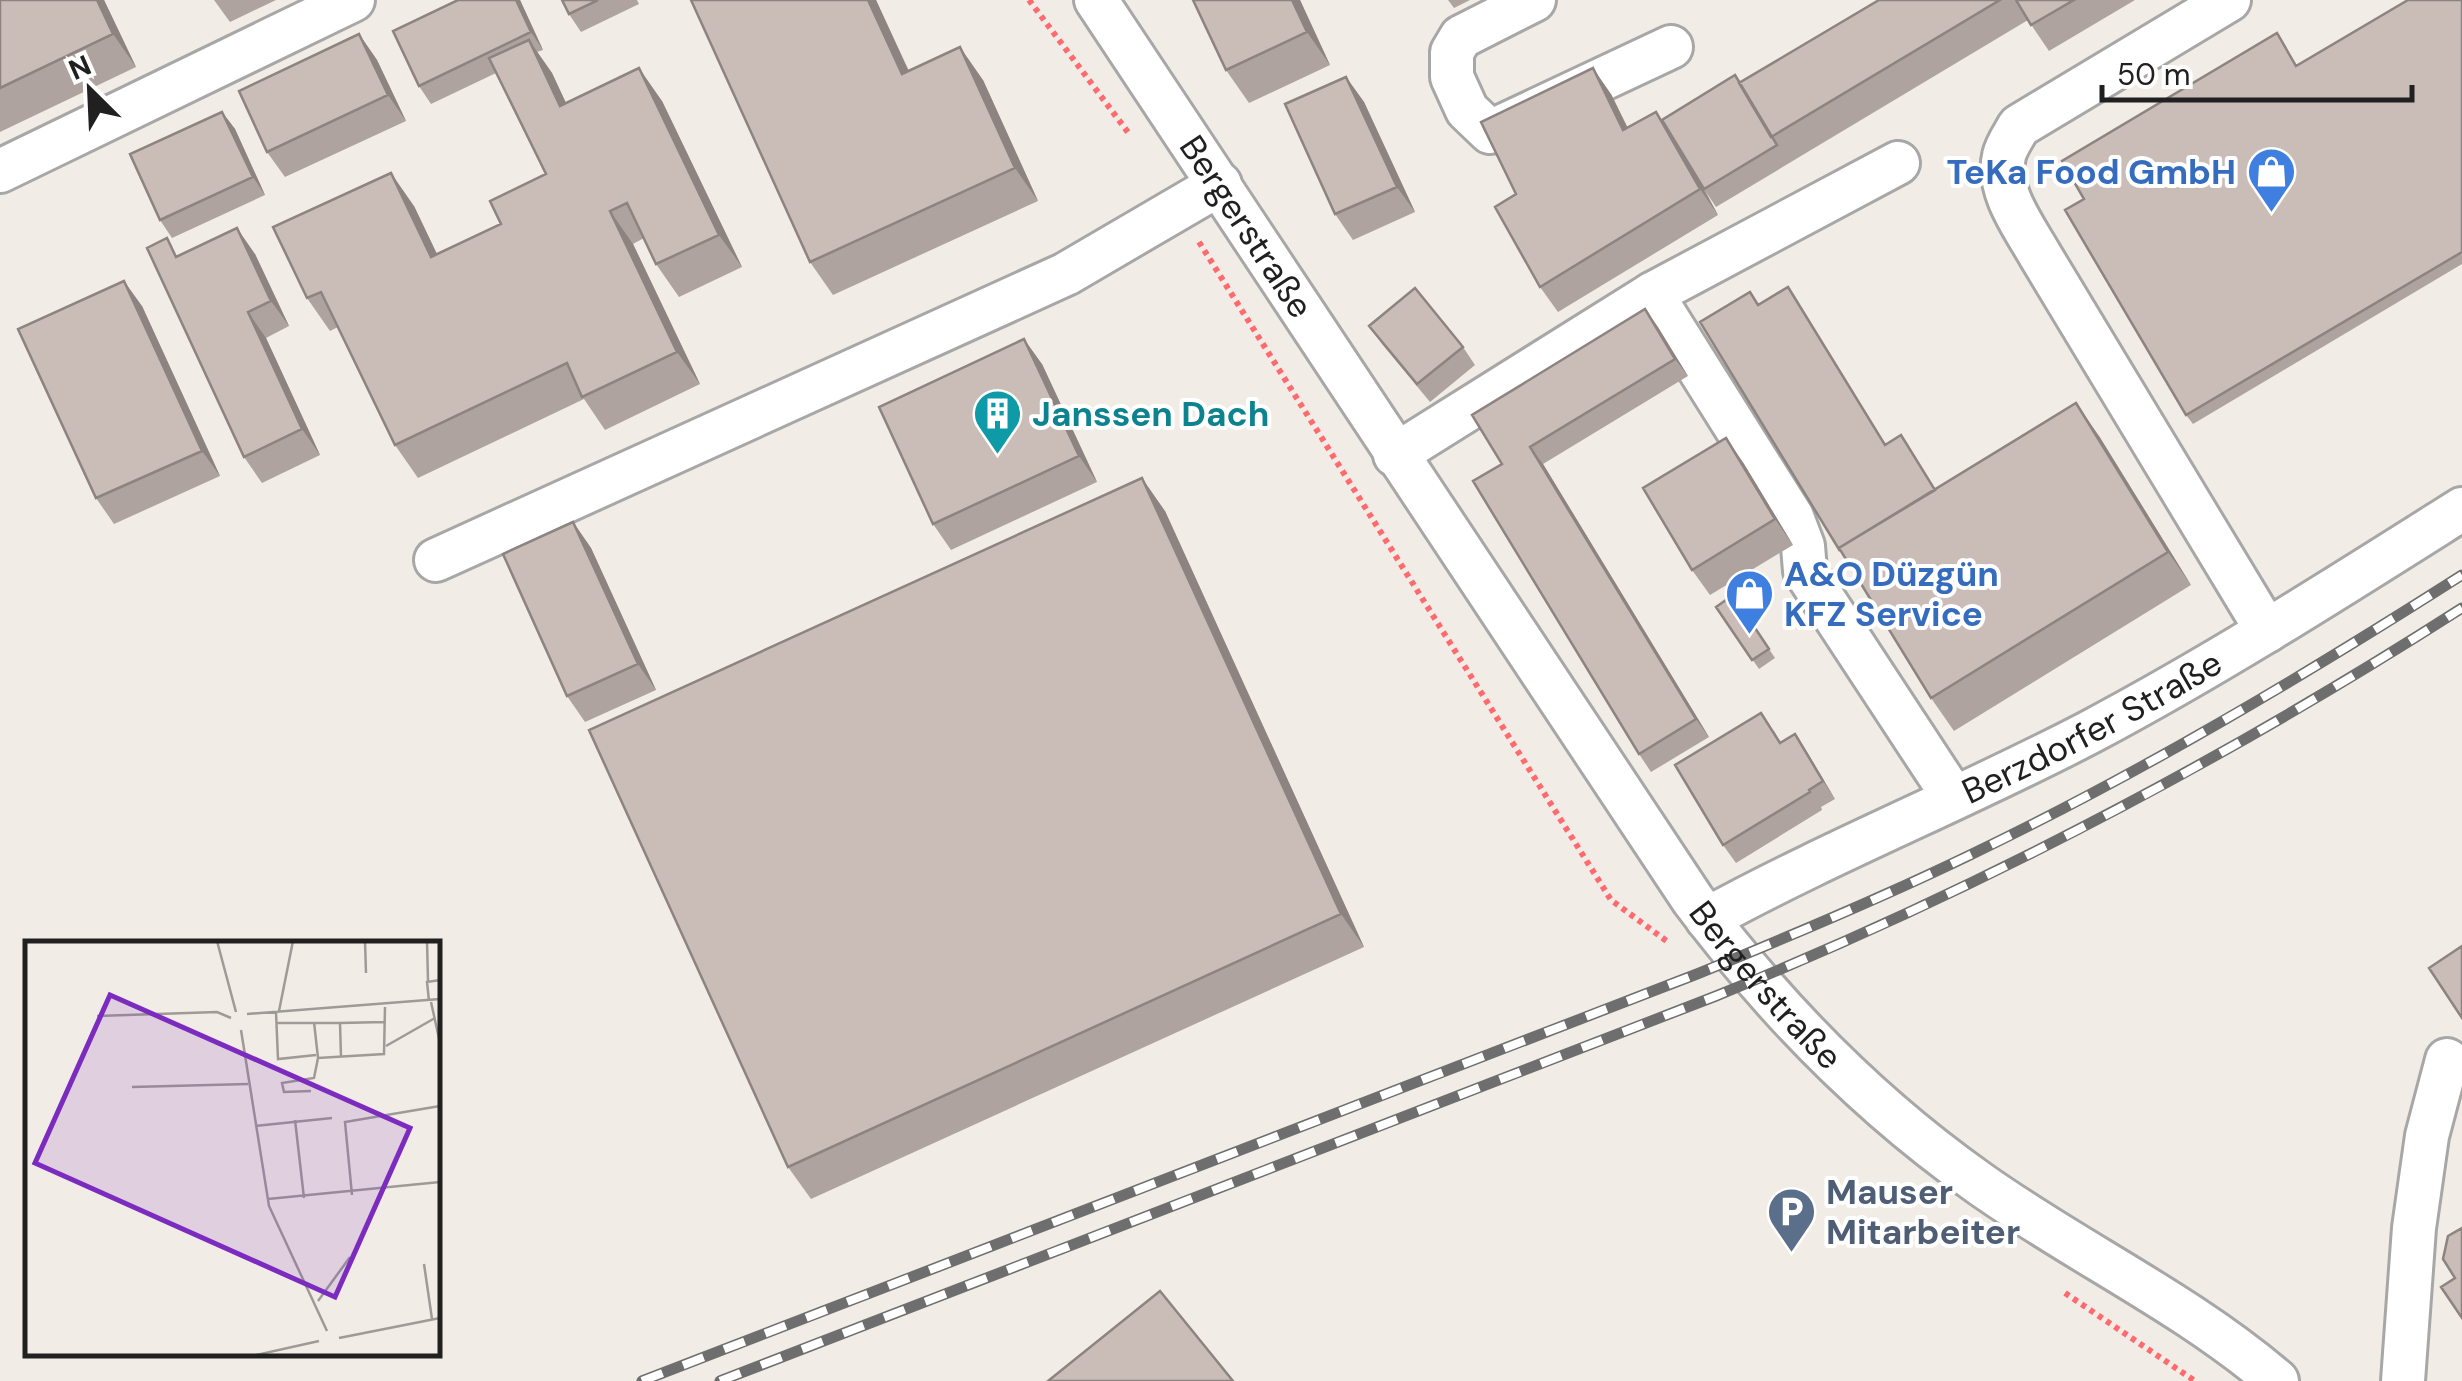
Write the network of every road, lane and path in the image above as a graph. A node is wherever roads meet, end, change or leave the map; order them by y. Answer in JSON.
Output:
{"nodes":[{"id":1,"x":354,"y":0,"type":"edge"},
{"id":2,"x":1096,"y":0,"type":"edge"},
{"id":3,"x":1534,"y":0,"type":"edge"},
{"id":4,"x":2230,"y":0,"type":"edge"},
{"id":5,"x":1671,"y":46,"type":"dead end"},
{"id":6,"x":1898,"y":162,"type":"dead end"},
{"id":7,"x":0,"y":171,"type":"edge"},
{"id":8,"x":1220,"y":184,"type":"junction"},
{"id":9,"x":1652,"y":294,"type":"junction"},
{"id":10,"x":1395,"y":455,"type":"junction"},
{"id":11,"x":2462,"y":509,"type":"edge"},
{"id":12,"x":436,"y":560,"type":"dead end"},
{"id":13,"x":2267,"y":630,"type":"junction"},
{"id":14,"x":1954,"y":798,"type":"junction"},
{"id":15,"x":1706,"y":919,"type":"junction"},
{"id":16,"x":2447,"y":1060,"type":"dead end"},
{"id":17,"x":2277,"y":1381,"type":"edge"},
{"id":18,"x":2403,"y":1381,"type":"edge"}],
"edges":[{"from":1,"to":7,"type":"street"},
{"from":2,"to":8,"type":"street","name":"Bergerstraße"},
{"from":3,"to":5,"type":"street"},
{"from":4,"to":13,"type":"street"},
{"from":6,"to":9,"type":"street"},
{"from":8,"to":10,"type":"street","name":"Bergerstraße"},
{"from":8,"to":12,"type":"street"},
{"from":9,"to":10,"type":"street"},
{"from":9,"to":14,"type":"street"},
{"from":10,"to":15,"type":"street","name":"Bergerstraße"},
{"from":11,"to":13,"type":"street","name":"Berzdorfer Straße"},
{"from":13,"to":14,"type":"street","name":"Berzdorfer Straße"},
{"from":14,"to":15,"type":"street","name":"Berzdorfer Straße"},
{"from":15,"to":17,"type":"street","name":"Bergerstraße"},
{"from":16,"to":18,"type":"street"}]}
